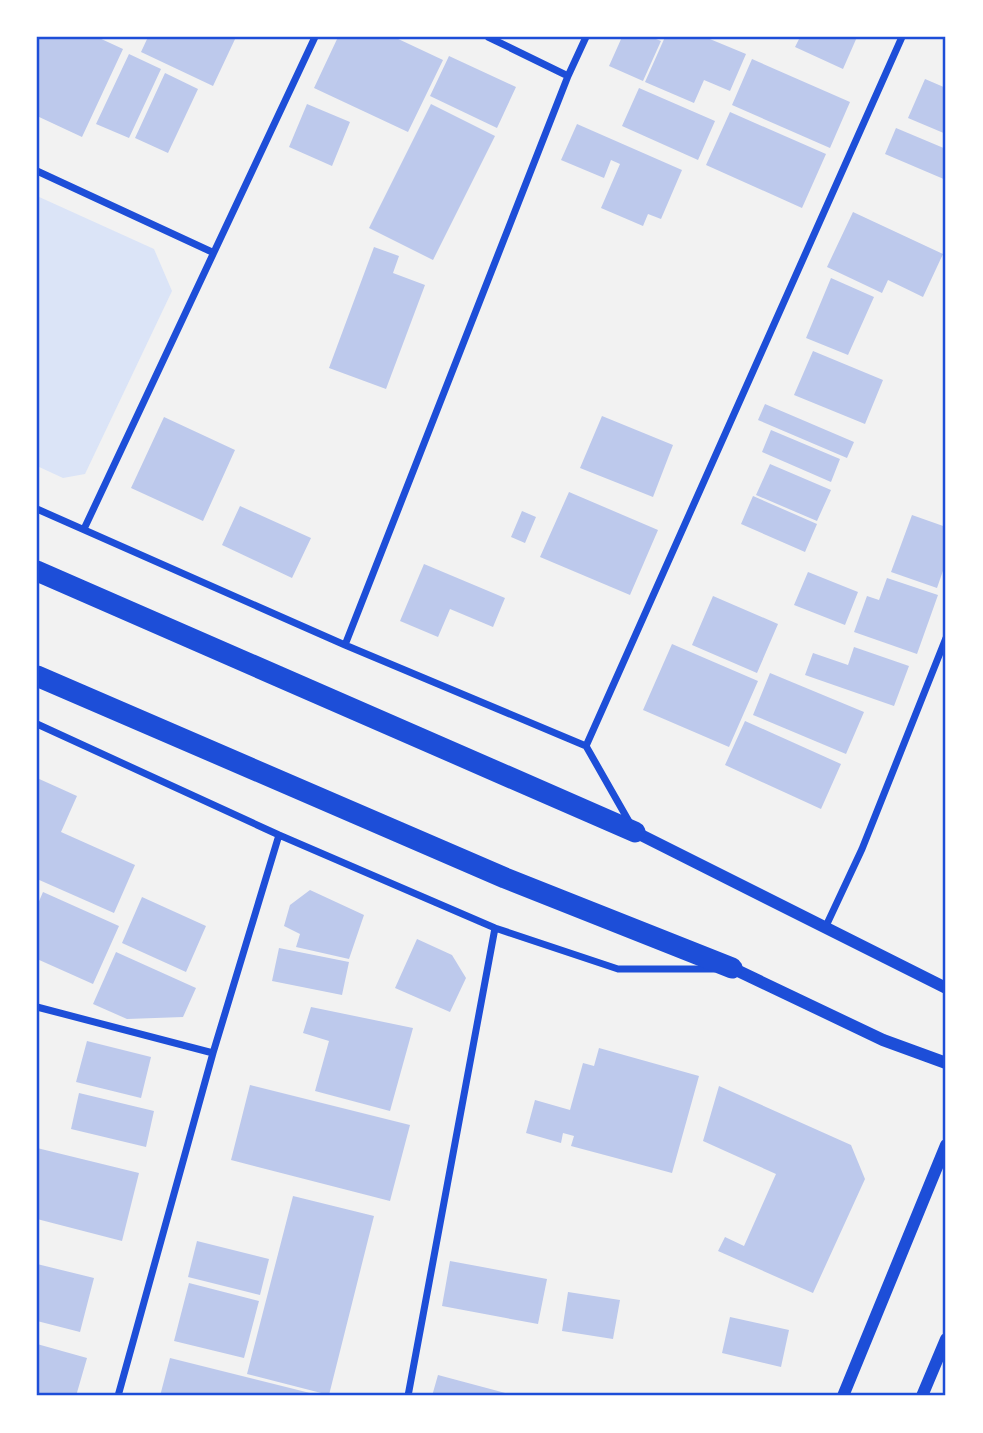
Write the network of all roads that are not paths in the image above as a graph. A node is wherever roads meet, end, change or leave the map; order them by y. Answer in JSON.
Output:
{"nodes":[{"id":1,"x":315,"y":37,"type":"edge"},
{"id":2,"x":488,"y":37,"type":"edge"},
{"id":3,"x":586,"y":37,"type":"edge"},
{"id":4,"x":902,"y":37,"type":"edge"},
{"id":5,"x":568,"y":76,"type":"junction"},
{"id":6,"x":37,"y":171,"type":"edge"},
{"id":7,"x":212,"y":252,"type":"junction"},
{"id":8,"x":37,"y":509,"type":"edge"},
{"id":9,"x":84,"y":529,"type":"junction"},
{"id":10,"x":37,"y":571,"type":"edge"},
{"id":11,"x":946,"y":638,"type":"edge"},
{"id":12,"x":345,"y":645,"type":"junction"},
{"id":13,"x":37,"y":676,"type":"edge"},
{"id":14,"x":37,"y":724,"type":"edge"},
{"id":15,"x":586,"y":746,"type":"junction"},
{"id":16,"x":635,"y":832,"type":"junction"},
{"id":17,"x":279,"y":835,"type":"junction"},
{"id":18,"x":826,"y":926,"type":"junction"},
{"id":19,"x":495,"y":928,"type":"junction"},
{"id":20,"x":732,"y":968,"type":"junction"},
{"id":21,"x":946,"y":988,"type":"edge"},
{"id":22,"x":37,"y":1007,"type":"edge"},
{"id":23,"x":213,"y":1053,"type":"junction"},
{"id":24,"x":946,"y":1063,"type":"edge"},
{"id":25,"x":946,"y":1145,"type":"edge"},
{"id":26,"x":946,"y":1339,"type":"edge"},
{"id":27,"x":118,"y":1396,"type":"edge"},
{"id":28,"x":408,"y":1396,"type":"edge"},
{"id":29,"x":842,"y":1396,"type":"edge"},
{"id":30,"x":922,"y":1396,"type":"edge"}],
"edges":[{"from":1,"to":7,"type":"street"},
{"from":2,"to":5,"type":"street"},
{"from":3,"to":5,"type":"street"},
{"from":4,"to":15,"type":"street"},
{"from":5,"to":12,"type":"street"},
{"from":6,"to":7,"type":"street"},
{"from":7,"to":9,"type":"street"},
{"from":8,"to":9,"type":"street"},
{"from":9,"to":12,"type":"street"},
{"from":10,"to":16,"type":"highway"},
{"from":11,"to":18,"type":"street"},
{"from":12,"to":15,"type":"street"},
{"from":13,"to":20,"type":"highway"},
{"from":14,"to":17,"type":"street"},
{"from":15,"to":16,"type":"street"},
{"from":16,"to":18,"type":"street"},
{"from":17,"to":19,"type":"street"},
{"from":17,"to":23,"type":"street"},
{"from":18,"to":21,"type":"street"},
{"from":19,"to":20,"type":"street"},
{"from":19,"to":28,"type":"street"},
{"from":20,"to":24,"type":"street"},
{"from":22,"to":23,"type":"street"},
{"from":23,"to":27,"type":"street"},
{"from":25,"to":29,"type":"street"},
{"from":26,"to":30,"type":"street"}]}
